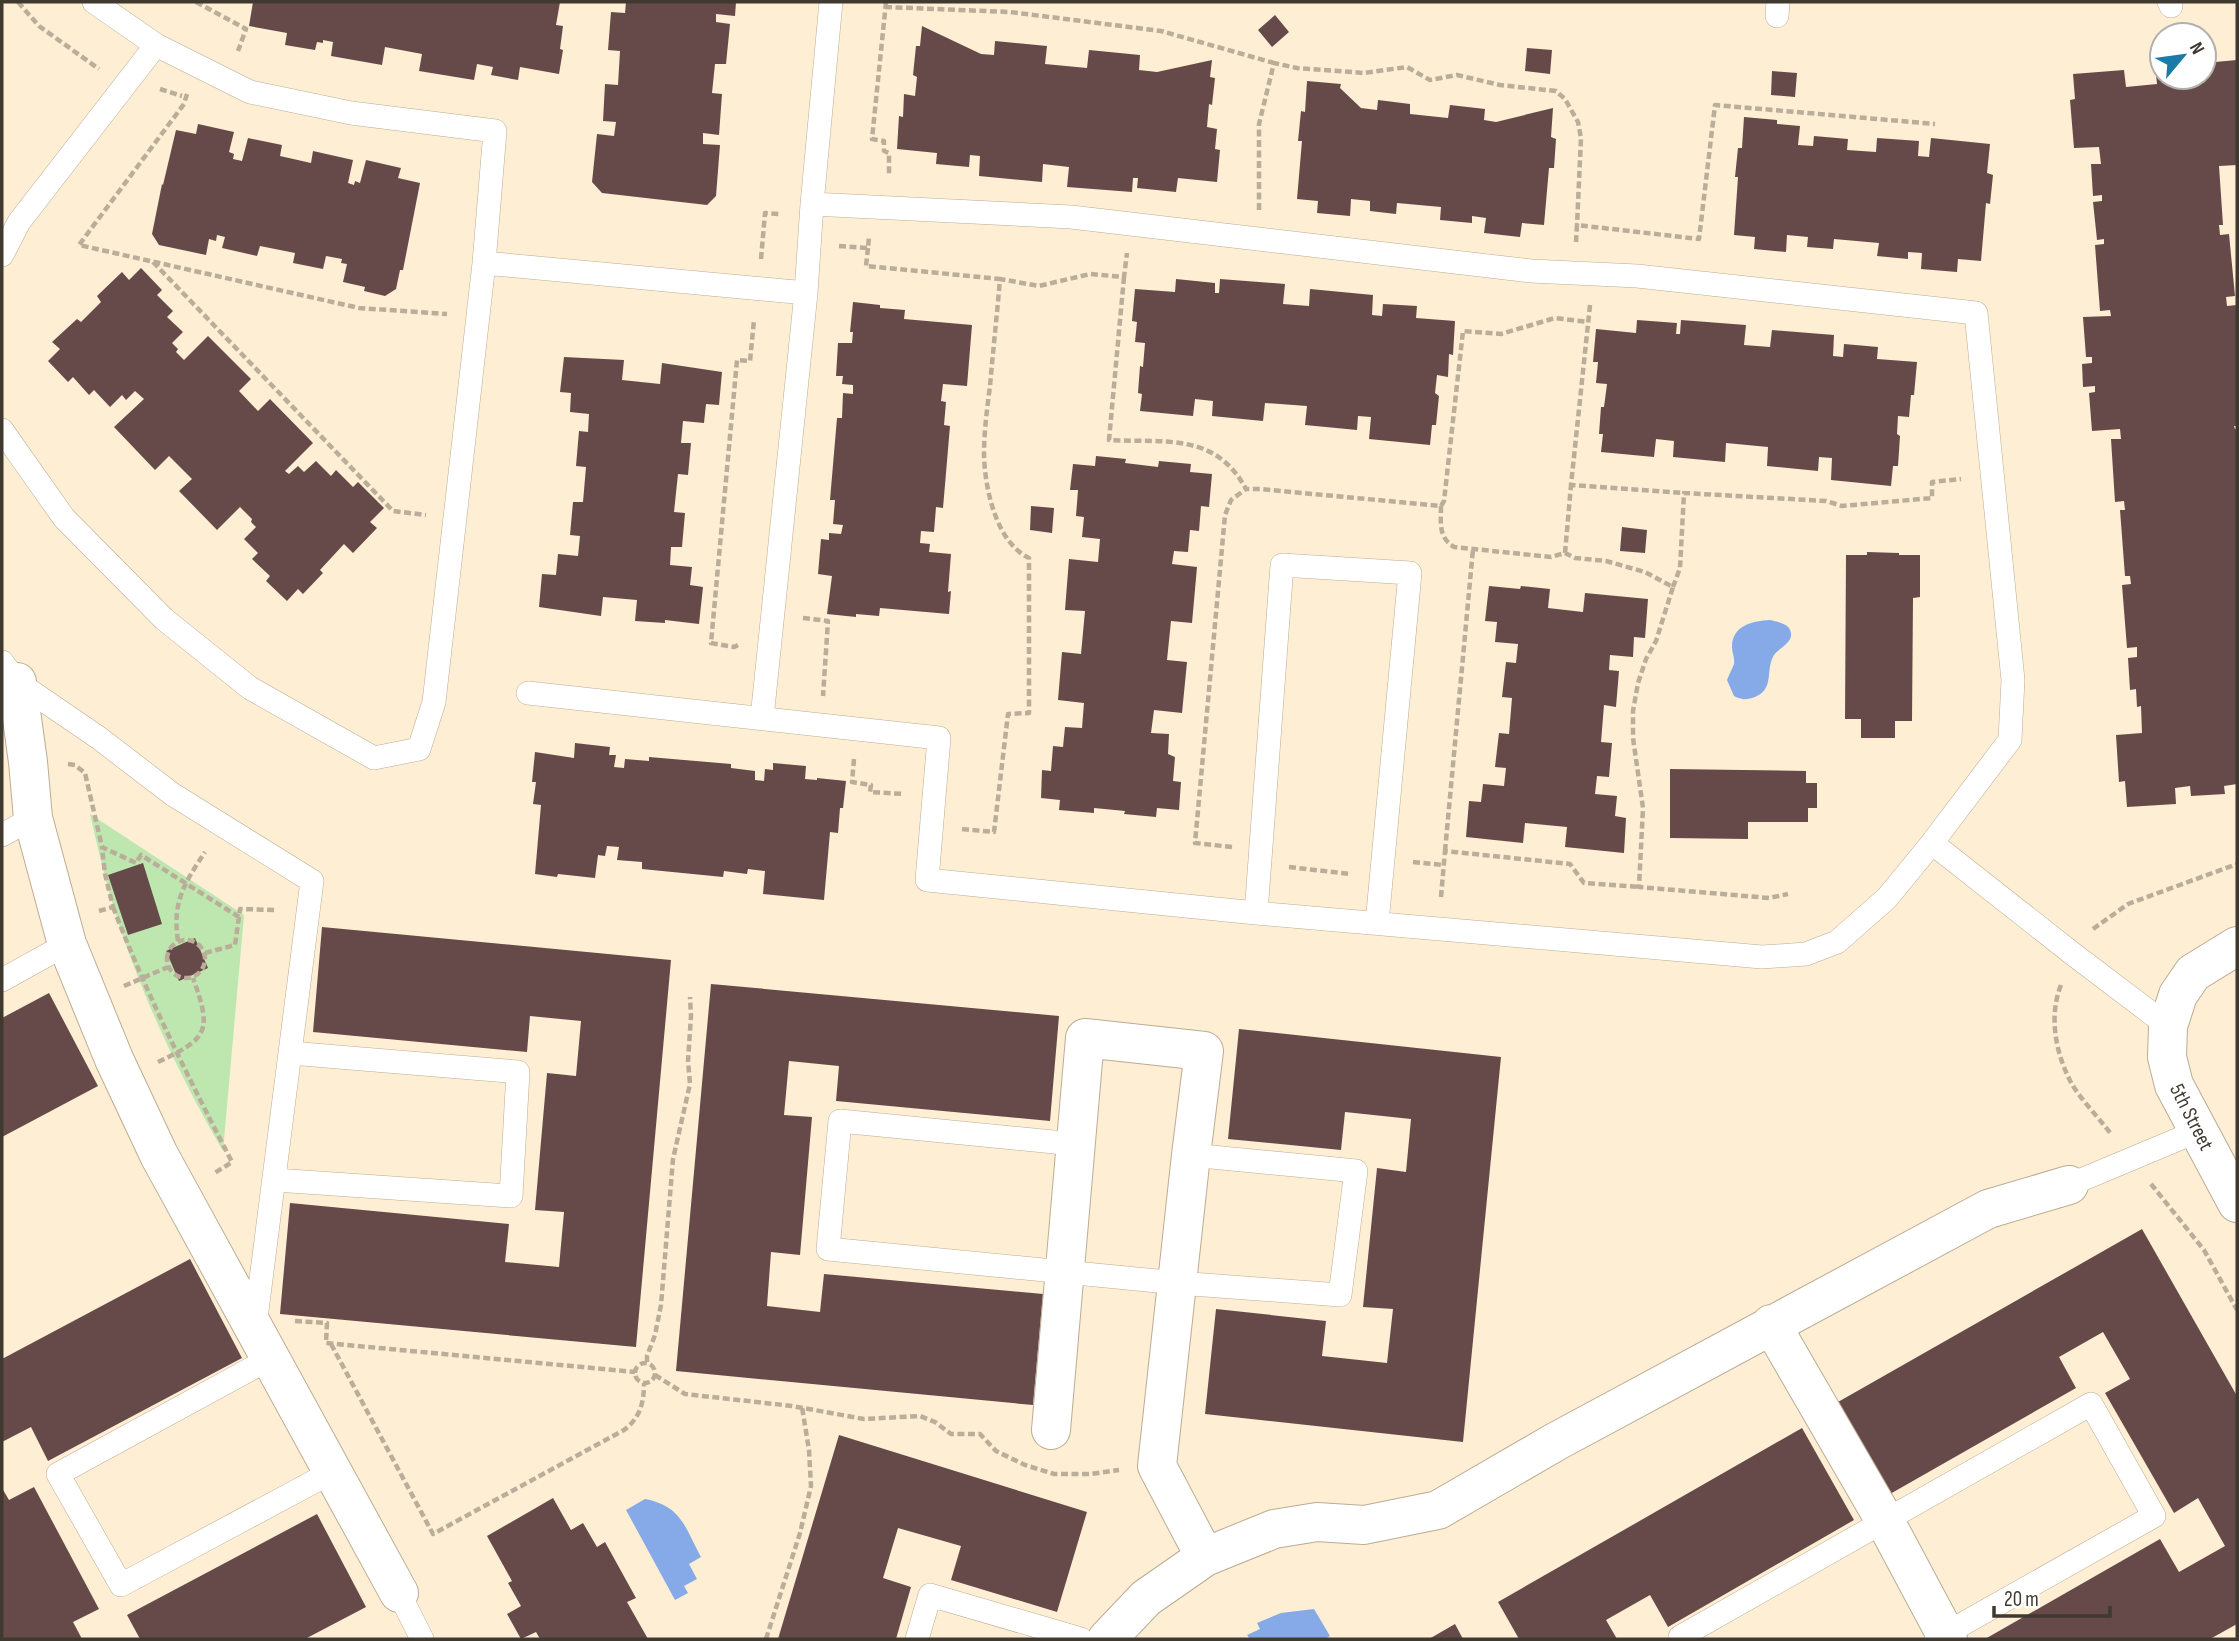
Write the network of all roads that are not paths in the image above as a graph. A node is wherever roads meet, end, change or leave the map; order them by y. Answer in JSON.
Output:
{"nodes":[{"id":1,"x":94,"y":2,"type":"edge"},
{"id":2,"x":831,"y":2,"type":"edge"},
{"id":3,"x":156,"y":45,"type":"junction"},
{"id":4,"x":812,"y":204,"type":"junction"},
{"id":5,"x":2,"y":255,"type":"edge"},
{"id":6,"x":484,"y":263,"type":"junction"},
{"id":7,"x":806,"y":293,"type":"junction"},
{"id":8,"x":2,"y":430,"type":"edge"},
{"id":9,"x":10,"y":672,"type":"edge"},
{"id":10,"x":528,"y":693,"type":"dead end"},
{"id":11,"x":762,"y":718,"type":"junction"},
{"id":12,"x":17,"y":827,"type":"edge"},
{"id":13,"x":1932,"y":843,"type":"junction"},
{"id":14,"x":1256,"y":913,"type":"junction"},
{"id":15,"x":1377,"y":923,"type":"junction"},
{"id":16,"x":67,"y":944,"type":"junction"},
{"id":17,"x":2237,"y":946,"type":"edge"},
{"id":18,"x":2,"y":980,"type":"edge"},
{"id":19,"x":2168,"y":1026,"type":"junction"},
{"id":20,"x":290,"y":1053,"type":"junction"},
{"id":21,"x":2198,"y":1131,"type":"junction"},
{"id":22,"x":1074,"y":1144,"type":"junction"},
{"id":23,"x":1191,"y":1155,"type":"junction"},
{"id":24,"x":275,"y":1180,"type":"junction"},
{"id":25,"x":2070,"y":1185,"type":"joint"},
{"id":26,"x":2237,"y":1203,"type":"edge"},
{"id":27,"x":1064,"y":1272,"type":"junction"},
{"id":28,"x":1178,"y":1283,"type":"junction"},
{"id":29,"x":1772,"y":1324,"type":"junction"},
{"id":30,"x":263,"y":1343,"type":"junction"},
{"id":31,"x":1051,"y":1430,"type":"dead end"},
{"id":32,"x":332,"y":1472,"type":"junction"},
{"id":33,"x":1885,"y":1521,"type":"junction"},
{"id":34,"x":1205,"y":1557,"type":"junction"},
{"id":35,"x":399,"y":1593,"type":"joint"},
{"id":36,"x":1943,"y":1637,"type":"edge"},
{"id":37,"x":422,"y":1639,"type":"edge"},
{"id":38,"x":917,"y":1639,"type":"edge"},
{"id":39,"x":1081,"y":1639,"type":"edge"},
{"id":40,"x":1107,"y":1639,"type":"edge"},
{"id":41,"x":1681,"y":1639,"type":"edge"}],
"edges":[{"from":1,"to":3,"type":"lane"},
{"from":2,"to":4,"type":"lane"},
{"from":3,"to":5,"type":"lane"},
{"from":3,"to":6,"type":"lane"},
{"from":4,"to":7,"type":"lane"},
{"from":4,"to":13,"type":"lane"},
{"from":6,"to":7,"type":"lane"},
{"from":6,"to":8,"type":"lane"},
{"from":7,"to":11,"type":"lane"},
{"from":9,"to":12,"type":"street"},
{"from":9,"to":20,"type":"lane"},
{"from":10,"to":11,"type":"lane"},
{"from":11,"to":14,"type":"lane"},
{"from":12,"to":16,"type":"street"},
{"from":13,"to":15,"type":"lane"},
{"from":13,"to":19,"type":"lane"},
{"from":14,"to":15,"type":"lane"},
{"from":14,"to":15,"type":"lane"},
{"from":16,"to":18,"type":"lane"},
{"from":16,"to":30,"type":"street"},
{"from":17,"to":19,"type":"street","name":"5th Street"},
{"from":19,"to":21,"type":"street","name":"5th Street"},
{"from":20,"to":24,"type":"lane"},
{"from":20,"to":24,"type":"lane"},
{"from":21,"to":25,"type":"lane"},
{"from":21,"to":26,"type":"street","name":"5th Street"},
{"from":22,"to":23,"type":"street"},
{"from":22,"to":27,"type":"street"},
{"from":22,"to":27,"type":"lane"},
{"from":23,"to":28,"type":"street"},
{"from":23,"to":28,"type":"lane"},
{"from":24,"to":30,"type":"lane"},
{"from":25,"to":29,"type":"street"},
{"from":27,"to":28,"type":"lane"},
{"from":27,"to":31,"type":"street"},
{"from":28,"to":34,"type":"street"},
{"from":29,"to":33,"type":"street"},
{"from":29,"to":34,"type":"street"},
{"from":30,"to":32,"type":"street"},
{"from":30,"to":32,"type":"lane"},
{"from":32,"to":35,"type":"street"},
{"from":33,"to":36,"type":"street"},
{"from":33,"to":36,"type":"lane"},
{"from":33,"to":41,"type":"lane"},
{"from":34,"to":40,"type":"street"},
{"from":35,"to":37,"type":"lane"},
{"from":38,"to":39,"type":"lane"}]}
